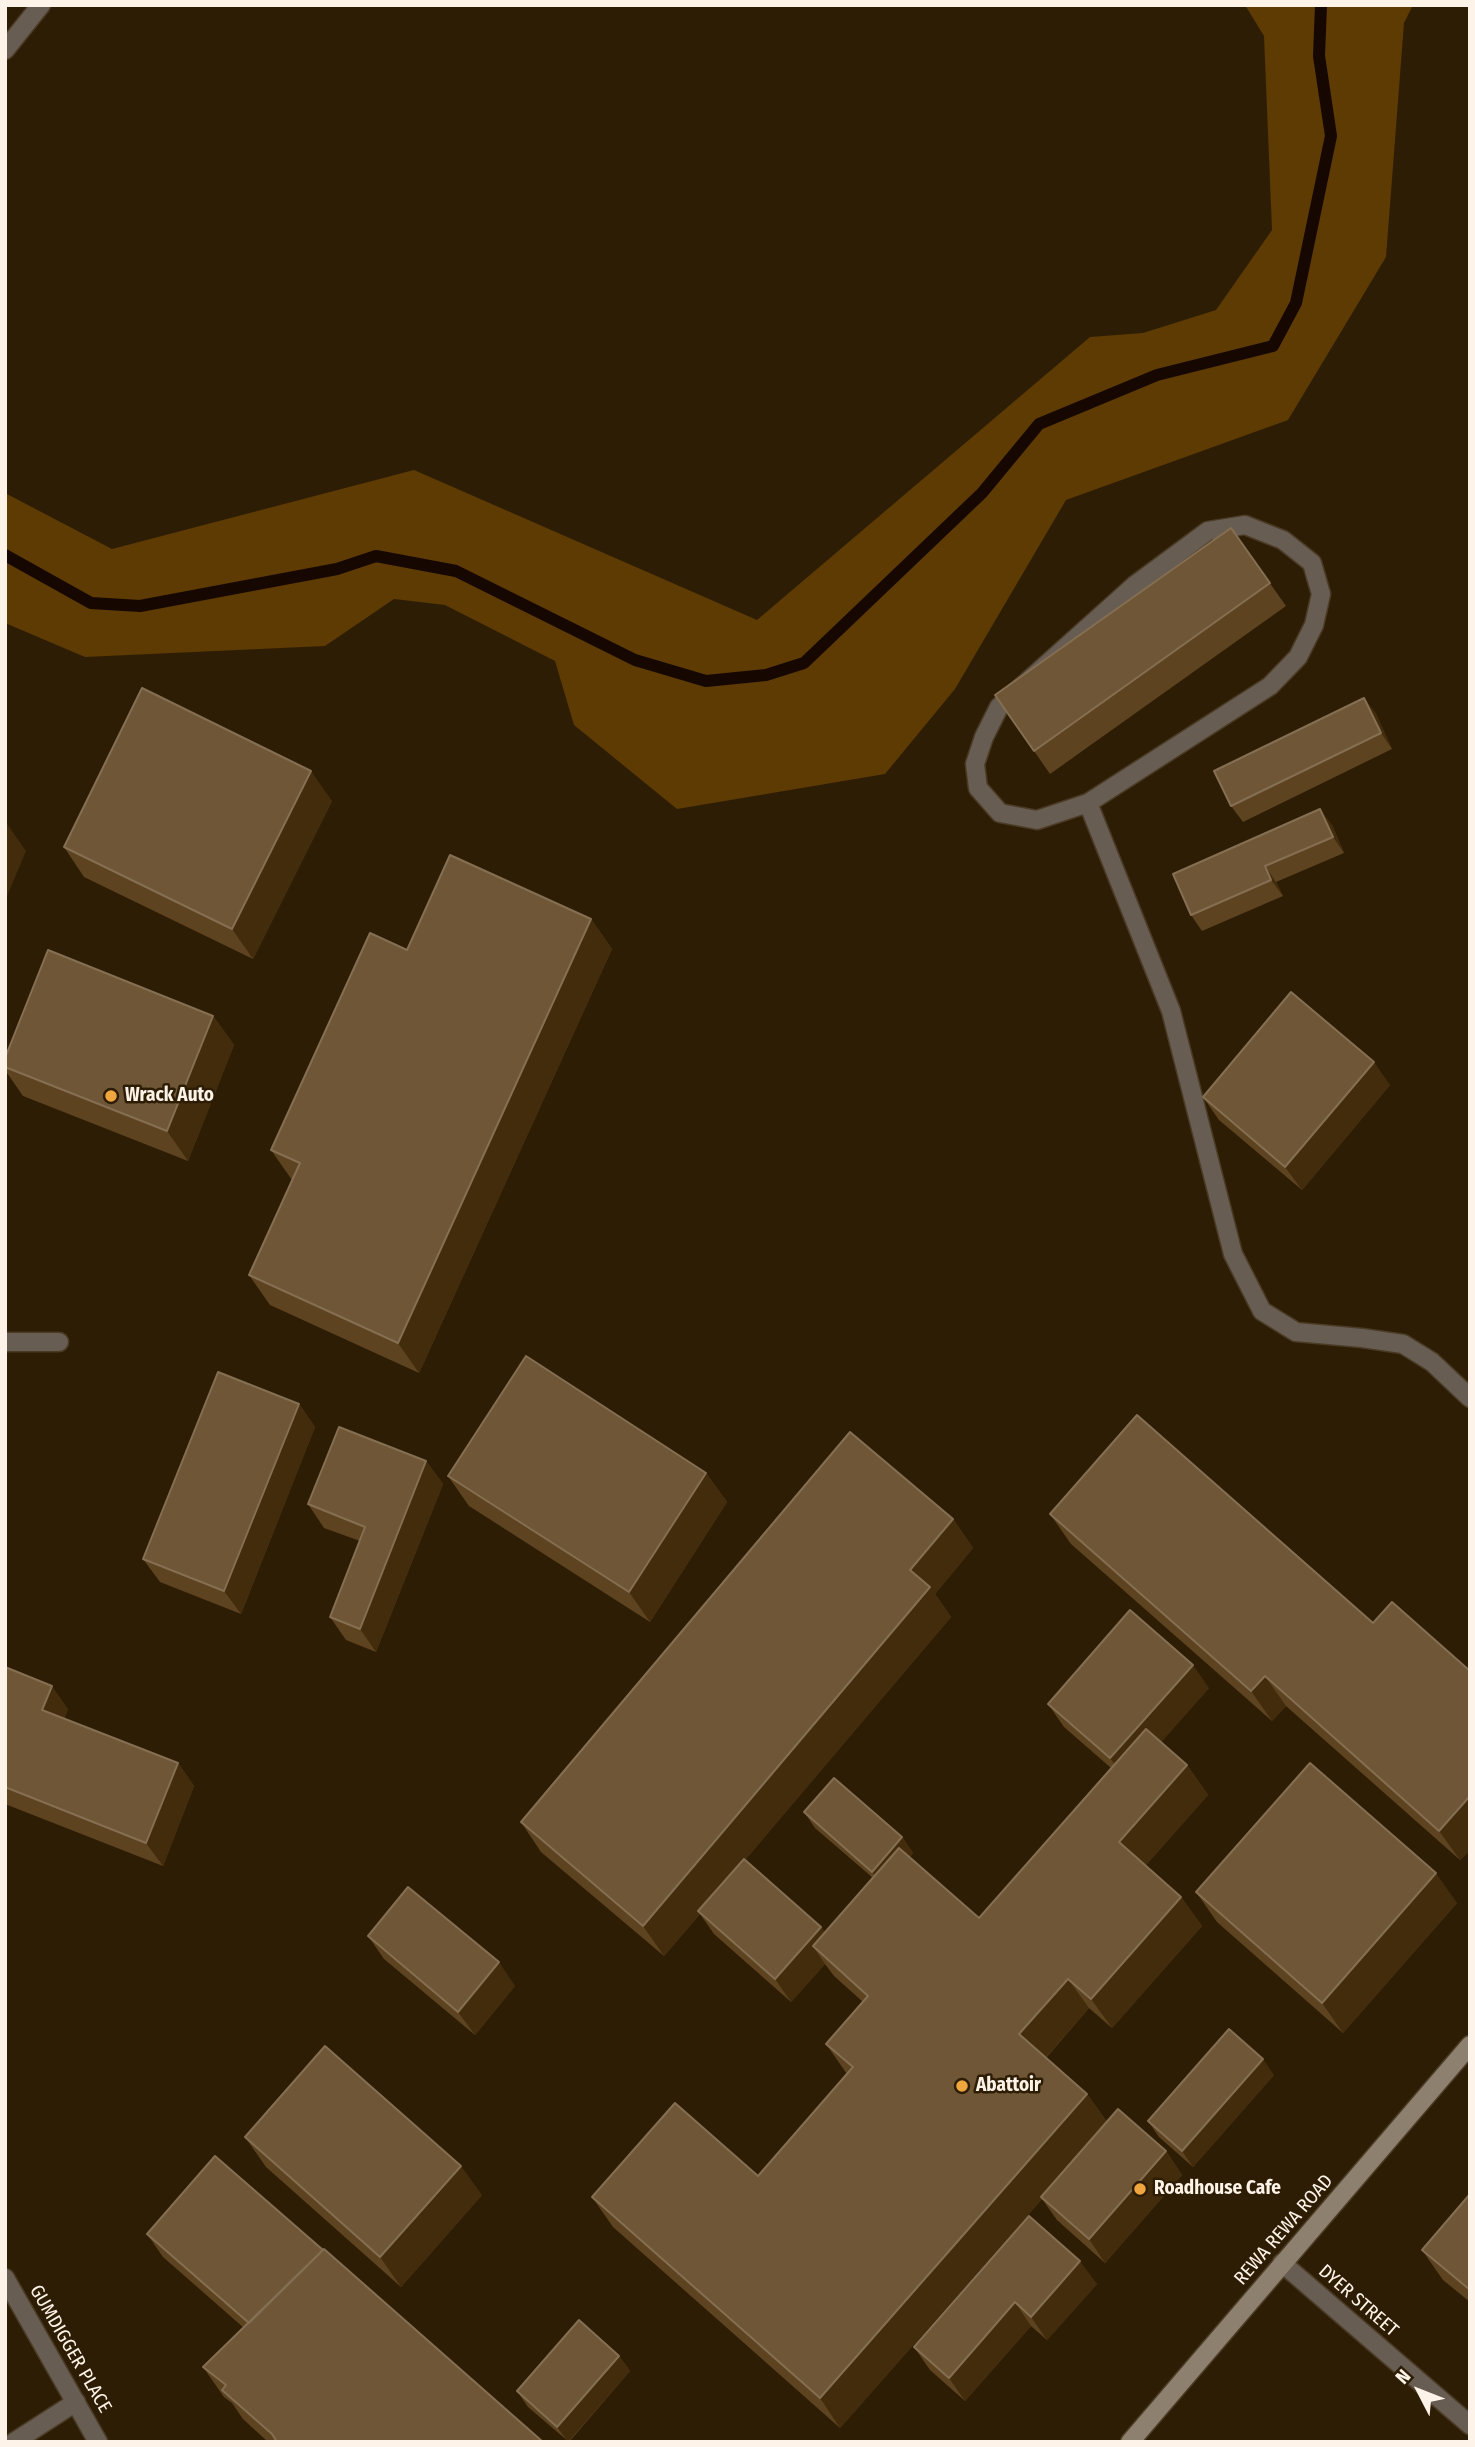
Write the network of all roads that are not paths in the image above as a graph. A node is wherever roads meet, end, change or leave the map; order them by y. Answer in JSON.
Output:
{"nodes":[{"id":1,"x":41,"y":5,"type":"edge"},
{"id":2,"x":5,"y":50,"type":"edge"},
{"id":3,"x":1088,"y":803,"type":"junction"},
{"id":4,"x":5,"y":1342,"type":"edge"},
{"id":5,"x":59,"y":1342,"type":"dead end"},
{"id":6,"x":1470,"y":1398,"type":"edge"},
{"id":7,"x":1470,"y":2045,"type":"edge"},
{"id":8,"x":1282,"y":2263,"type":"junction"},
{"id":9,"x":5,"y":2278,"type":"edge"},
{"id":10,"x":76,"y":2402,"type":"junction"},
{"id":11,"x":1470,"y":2425,"type":"edge"},
{"id":12,"x":14,"y":2442,"type":"edge"},
{"id":13,"x":98,"y":2442,"type":"edge"},
{"id":14,"x":1130,"y":2442,"type":"edge"}],
"edges":[{"from":1,"to":2,"type":"street"},
{"from":3,"to":3,"type":"street"},
{"from":3,"to":6,"type":"street"},
{"from":4,"to":5,"type":"street"},
{"from":7,"to":8,"type":"main road","name":"REWA REWA ROAD"},
{"from":8,"to":11,"type":"street","name":"DYER STREET"},
{"from":8,"to":14,"type":"main road","name":"REWA REWA ROAD"},
{"from":9,"to":10,"type":"street","name":"GUMDIGGER PLACE"},
{"from":10,"to":12,"type":"street"},
{"from":10,"to":13,"type":"street","name":"GUMDIGGER PLACE"}]}
